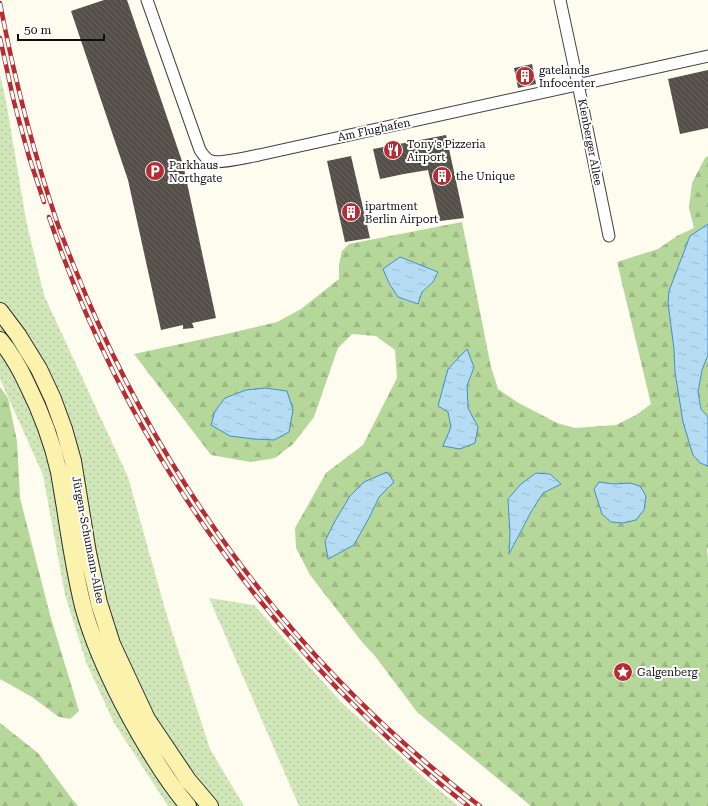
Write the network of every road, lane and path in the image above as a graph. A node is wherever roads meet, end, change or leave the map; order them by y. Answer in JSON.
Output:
{"nodes":[{"id":1,"x":147,"y":0,"type":"edge"},
{"id":2,"x":560,"y":0,"type":"edge"},
{"id":3,"x":708,"y":56,"type":"edge"},
{"id":4,"x":578,"y":84,"type":"junction"},
{"id":5,"x":609,"y":236,"type":"dead end"},
{"id":6,"x":0,"y":311,"type":"edge"},
{"id":7,"x":0,"y":340,"type":"edge"},
{"id":8,"x":188,"y":806,"type":"edge"},
{"id":9,"x":210,"y":806,"type":"edge"}],
"edges":[{"from":1,"to":4,"type":"street","name":"Am Flughafen"},
{"from":2,"to":4,"type":"street","name":"Kienberger Allee"},
{"from":3,"to":4,"type":"street","name":"Am Flughafen"},
{"from":4,"to":5,"type":"street","name":"Kienberger Allee"},
{"from":6,"to":9,"type":"street","name":"Jürgen-Schumann-Allee"},
{"from":7,"to":8,"type":"street","name":"Jürgen-Schumann-Allee"}]}
